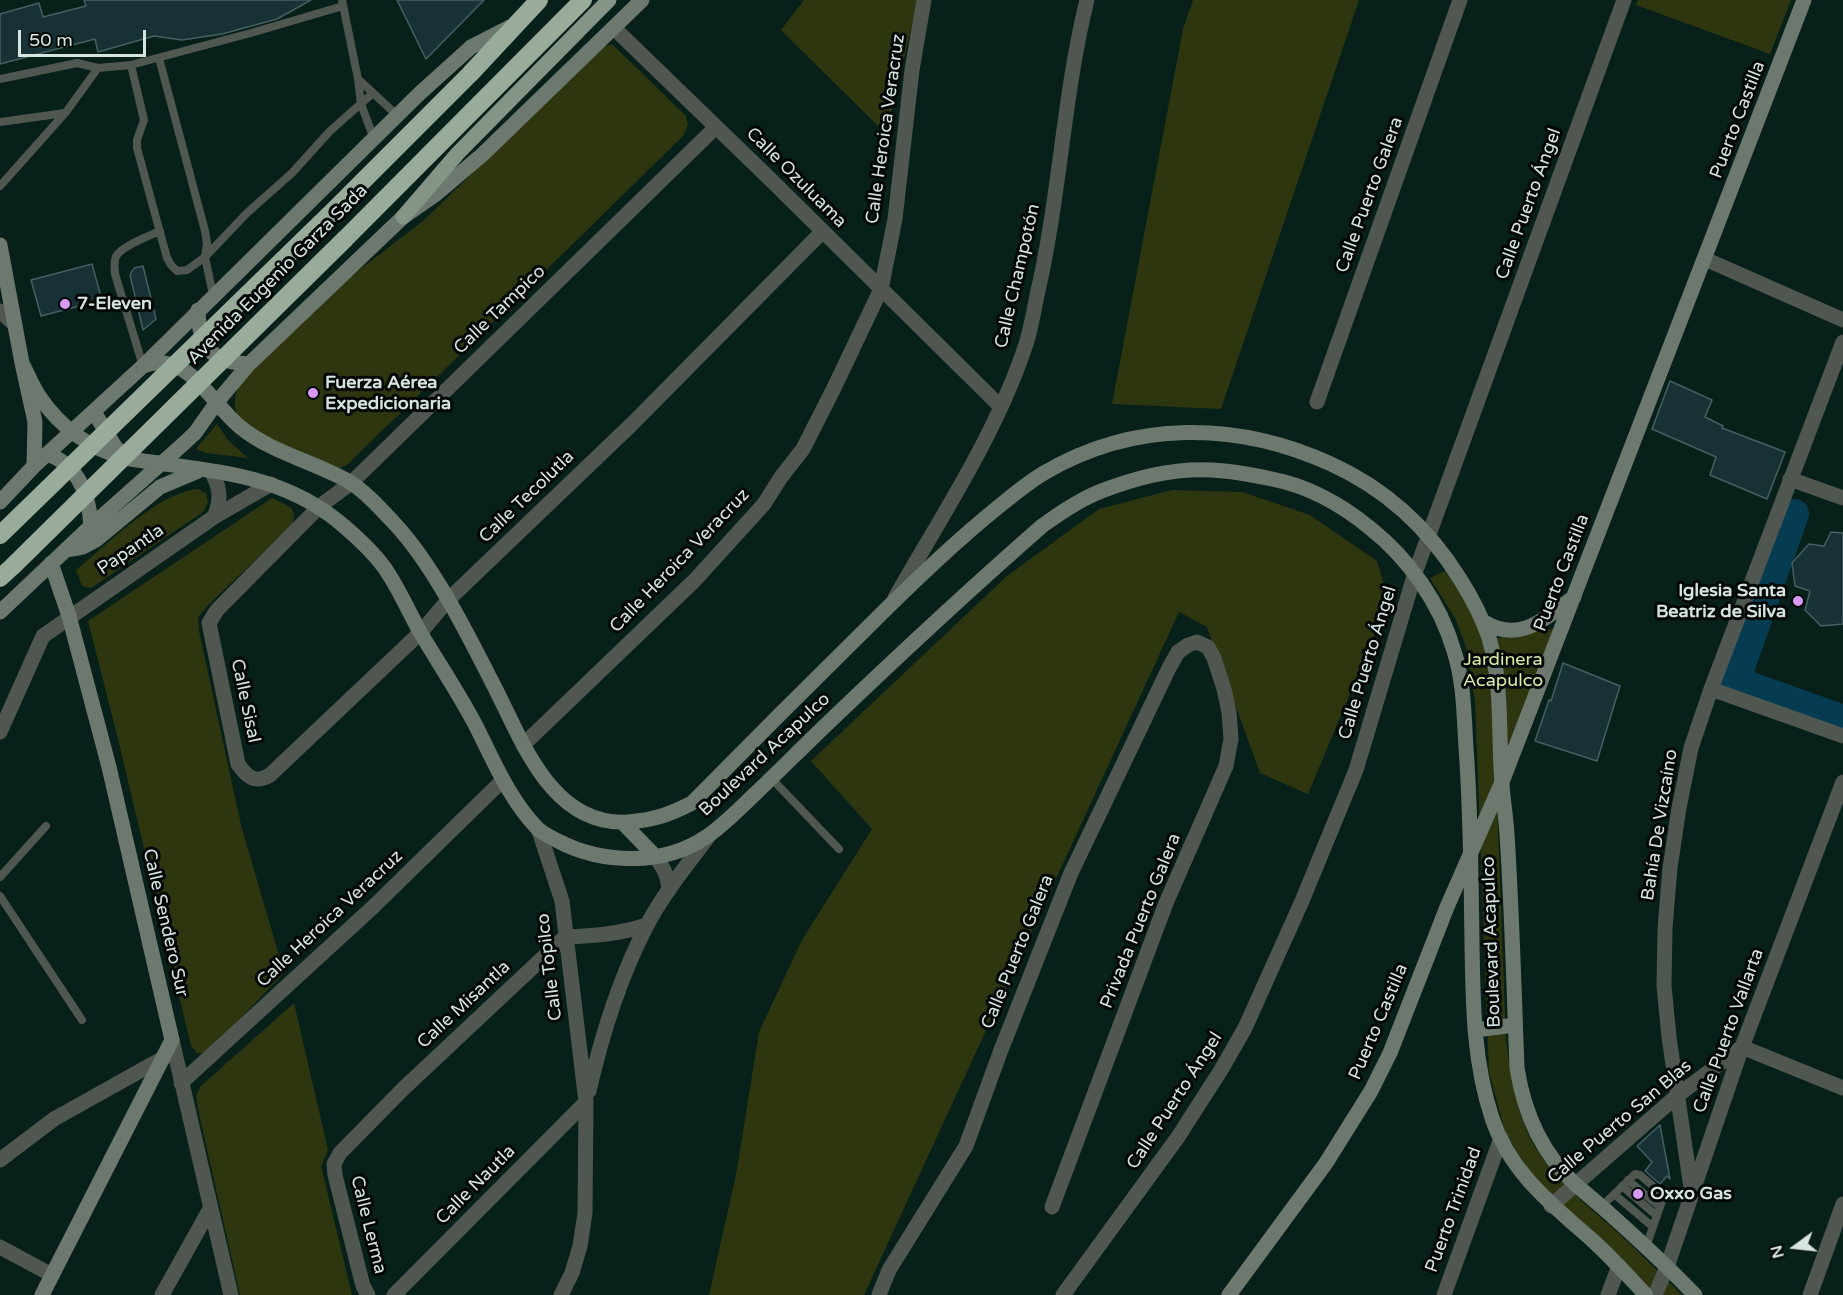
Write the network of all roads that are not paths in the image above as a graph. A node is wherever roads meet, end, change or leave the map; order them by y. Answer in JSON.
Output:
{"nodes":[{"id":1,"x":539,"y":0,"type":"edge"},
{"id":2,"x":583,"y":0,"type":"edge"},
{"id":3,"x":609,"y":0,"type":"edge"},
{"id":4,"x":642,"y":0,"type":"edge"},
{"id":5,"x":924,"y":0,"type":"edge"},
{"id":6,"x":1087,"y":0,"type":"edge"},
{"id":7,"x":1460,"y":0,"type":"edge"},
{"id":8,"x":1624,"y":0,"type":"edge"},
{"id":9,"x":1804,"y":0,"type":"edge"},
{"id":10,"x":342,"y":3,"type":"edge"},
{"id":11,"x":518,"y":23,"type":"junction"},
{"id":12,"x":614,"y":28,"type":"junction"},
{"id":13,"x":159,"y":58,"type":"junction"},
{"id":14,"x":131,"y":65,"type":"junction"},
{"id":15,"x":98,"y":68,"type":"junction"},
{"id":16,"x":0,"y":79,"type":"edge"},
{"id":17,"x":358,"y":79,"type":"junction"},
{"id":18,"x":373,"y":93,"type":"junction"},
{"id":19,"x":361,"y":104,"type":"junction"},
{"id":20,"x":66,"y":112,"type":"junction"},
{"id":21,"x":398,"y":116,"type":"junction"},
{"id":22,"x":0,"y":122,"type":"edge"},
{"id":23,"x":716,"y":127,"type":"junction"},
{"id":24,"x":374,"y":139,"type":"junction"},
{"id":25,"x":0,"y":186,"type":"edge"},
{"id":26,"x":403,"y":217,"type":"junction"},
{"id":27,"x":160,"y":231,"type":"junction"},
{"id":28,"x":822,"y":232,"type":"junction"},
{"id":29,"x":0,"y":245,"type":"edge"},
{"id":30,"x":205,"y":257,"type":"junction"},
{"id":31,"x":1705,"y":259,"type":"junction"},
{"id":32,"x":881,"y":289,"type":"junction"},
{"id":33,"x":213,"y":295,"type":"junction"},
{"id":34,"x":198,"y":310,"type":"junction"},
{"id":35,"x":0,"y":311,"type":"edge"},
{"id":36,"x":1843,"y":320,"type":"edge"},
{"id":37,"x":15,"y":325,"type":"junction"},
{"id":38,"x":1843,"y":342,"type":"edge"},
{"id":39,"x":21,"y":363,"type":"junction"},
{"id":40,"x":249,"y":364,"type":"junction"},
{"id":41,"x":143,"y":366,"type":"junction"},
{"id":42,"x":217,"y":402,"type":"junction"},
{"id":43,"x":1317,"y":402,"type":"dead end"},
{"id":44,"x":1001,"y":407,"type":"junction"},
{"id":45,"x":94,"y":412,"type":"junction"},
{"id":46,"x":72,"y":432,"type":"junction"},
{"id":47,"x":47,"y":454,"type":"junction"},
{"id":48,"x":125,"y":458,"type":"junction"},
{"id":49,"x":159,"y":464,"type":"junction"},
{"id":50,"x":34,"y":466,"type":"junction"},
{"id":51,"x":206,"y":470,"type":"junction"},
{"id":52,"x":1790,"y":479,"type":"junction"},
{"id":53,"x":351,"y":483,"type":"junction"},
{"id":54,"x":271,"y":484,"type":"junction"},
{"id":55,"x":1843,"y":498,"type":"edge"},
{"id":56,"x":0,"y":502,"type":"edge"},
{"id":57,"x":320,"y":506,"type":"junction"},
{"id":58,"x":214,"y":517,"type":"junction"},
{"id":59,"x":91,"y":526,"type":"junction"},
{"id":60,"x":0,"y":535,"type":"edge"},
{"id":61,"x":1430,"y":536,"type":"junction"},
{"id":62,"x":66,"y":550,"type":"junction"},
{"id":63,"x":51,"y":563,"type":"junction"},
{"id":64,"x":6,"y":572,"type":"edge"},
{"id":65,"x":1415,"y":573,"type":"junction"},
{"id":66,"x":1574,"y":597,"type":"junction"},
{"id":67,"x":447,"y":600,"type":"junction"},
{"id":68,"x":892,"y":603,"type":"junction"},
{"id":69,"x":0,"y":612,"type":"edge"},
{"id":70,"x":69,"y":616,"type":"junction"},
{"id":71,"x":1484,"y":622,"type":"junction"},
{"id":72,"x":209,"y":624,"type":"joint"},
{"id":73,"x":420,"y":632,"type":"junction"},
{"id":74,"x":1208,"y":647,"type":"joint"},
{"id":75,"x":1711,"y":689,"type":"junction"},
{"id":76,"x":0,"y":732,"type":"edge"},
{"id":77,"x":1843,"y":736,"type":"edge"},
{"id":78,"x":524,"y":745,"type":"junction"},
{"id":79,"x":771,"y":778,"type":"junction"},
{"id":80,"x":254,"y":780,"type":"joint"},
{"id":81,"x":503,"y":780,"type":"junction"},
{"id":82,"x":1502,"y":782,"type":"junction"},
{"id":83,"x":1843,"y":782,"type":"edge"},
{"id":84,"x":622,"y":822,"type":"junction"},
{"id":85,"x":46,"y":826,"type":"dead end"},
{"id":86,"x":539,"y":831,"type":"junction"},
{"id":87,"x":708,"y":837,"type":"junction"},
{"id":88,"x":839,"y":849,"type":"dead end"},
{"id":89,"x":655,"y":856,"type":"junction"},
{"id":90,"x":1470,"y":856,"type":"junction"},
{"id":91,"x":0,"y":877,"type":"edge"},
{"id":92,"x":669,"y":890,"type":"junction"},
{"id":93,"x":0,"y":896,"type":"edge"},
{"id":94,"x":647,"y":925,"type":"junction"},
{"id":95,"x":565,"y":937,"type":"junction"},
{"id":96,"x":82,"y":1020,"type":"dead end"},
{"id":97,"x":1515,"y":1025,"type":"junction"},
{"id":98,"x":1475,"y":1030,"type":"junction"},
{"id":99,"x":172,"y":1040,"type":"junction"},
{"id":100,"x":1742,"y":1047,"type":"junction"},
{"id":101,"x":165,"y":1057,"type":"junction"},
{"id":102,"x":181,"y":1083,"type":"junction"},
{"id":103,"x":1843,"y":1088,"type":"edge"},
{"id":104,"x":1678,"y":1095,"type":"junction"},
{"id":105,"x":586,"y":1102,"type":"junction"},
{"id":106,"x":1501,"y":1138,"type":"junction"},
{"id":107,"x":0,"y":1160,"type":"edge"},
{"id":108,"x":334,"y":1164,"type":"joint"},
{"id":109,"x":1625,"y":1183,"type":"junction"},
{"id":110,"x":1576,"y":1184,"type":"junction"},
{"id":111,"x":1614,"y":1194,"type":"junction"},
{"id":112,"x":1692,"y":1194,"type":"junction"},
{"id":113,"x":1843,"y":1204,"type":"edge"},
{"id":114,"x":1551,"y":1206,"type":"junction"},
{"id":115,"x":1602,"y":1206,"type":"junction"},
{"id":116,"x":1052,"y":1207,"type":"dead end"},
{"id":117,"x":210,"y":1209,"type":"junction"},
{"id":118,"x":1658,"y":1212,"type":"junction"},
{"id":119,"x":1653,"y":1227,"type":"junction"},
{"id":120,"x":0,"y":1247,"type":"edge"},
{"id":121,"x":1646,"y":1247,"type":"junction"},
{"id":122,"x":1619,"y":1266,"type":"junction"},
{"id":123,"x":1667,"y":1267,"type":"junction"},
{"id":124,"x":52,"y":1275,"type":"junction"},
{"id":125,"x":42,"y":1295,"type":"edge"},
{"id":126,"x":162,"y":1295,"type":"edge"},
{"id":127,"x":231,"y":1295,"type":"edge"},
{"id":128,"x":368,"y":1295,"type":"edge"},
{"id":129,"x":394,"y":1295,"type":"edge"},
{"id":130,"x":561,"y":1295,"type":"edge"},
{"id":131,"x":879,"y":1295,"type":"edge"},
{"id":132,"x":1063,"y":1295,"type":"edge"},
{"id":133,"x":1229,"y":1295,"type":"edge"},
{"id":134,"x":1444,"y":1295,"type":"edge"},
{"id":135,"x":1608,"y":1295,"type":"edge"},
{"id":136,"x":1646,"y":1295,"type":"edge"},
{"id":137,"x":1654,"y":1295,"type":"edge"},
{"id":138,"x":1695,"y":1295,"type":"edge"},
{"id":139,"x":1810,"y":1295,"type":"edge"}],
"edges":[{"from":1,"to":11,"type":"highway","name":"Avenida Eugenio Garza Sada"},
{"from":2,"to":64,"type":"highway","name":"Avenida Eugenio Garza Sada","bridge":true},
{"from":3,"to":26,"type":"main road"},
{"from":4,"to":12,"type":"main road"},
{"from":5,"to":32,"type":"street","name":"Calle Heroica Veracruz"},
{"from":6,"to":44,"type":"street","name":"Calle Champotón"},
{"from":7,"to":43,"type":"street","name":"Calle Puerto Galera"},
{"from":8,"to":61,"type":"street","name":"Calle Puerto Ángel"},
{"from":9,"to":31,"type":"main road","name":"Puerto Castilla"},
{"from":10,"to":13,"type":"lane"},
{"from":10,"to":17,"type":"lane"},
{"from":11,"to":21,"type":"main road"},
{"from":11,"to":60,"type":"highway","name":"Avenida Eugenio Garza Sada","bridge":true},
{"from":12,"to":23,"type":"street","name":"Calle Ozuluama"},
{"from":12,"to":26,"type":"main road"},
{"from":13,"to":14,"type":"lane"},
{"from":13,"to":30,"type":"lane"},
{"from":14,"to":15,"type":"lane"},
{"from":14,"to":27,"type":"lane"},
{"from":15,"to":16,"type":"lane"},
{"from":15,"to":20,"type":"lane"},
{"from":17,"to":18,"type":"lane"},
{"from":17,"to":19,"type":"lane"},
{"from":18,"to":19,"type":"lane"},
{"from":18,"to":21,"type":"lane"},
{"from":19,"to":24,"type":"lane"},
{"from":19,"to":30,"type":"lane"},
{"from":20,"to":22,"type":"lane"},
{"from":20,"to":25,"type":"lane"},
{"from":21,"to":24,"type":"main road"},
{"from":23,"to":28,"type":"street","name":"Calle Ozuluama"},
{"from":23,"to":53,"type":"street","name":"Calle Tampico"},
{"from":24,"to":33,"type":"main road"},
{"from":26,"to":40,"type":"main road"},
{"from":27,"to":30,"type":"lane"},
{"from":27,"to":41,"type":"lane"},
{"from":28,"to":32,"type":"street","name":"Calle Ozuluama"},
{"from":28,"to":67,"type":"street","name":"Calle Tecolutla"},
{"from":29,"to":37,"type":"main road"},
{"from":30,"to":33,"type":"lane"},
{"from":31,"to":36,"type":"street"},
{"from":31,"to":66,"type":"main road","name":"Puerto Castilla"},
{"from":32,"to":44,"type":"street","name":"Calle Ozuluama"},
{"from":32,"to":78,"type":"street","name":"Calle Heroica Veracruz"},
{"from":33,"to":34,"type":"main road"},
{"from":34,"to":40,"type":"main road"},
{"from":34,"to":41,"type":"main road"},
{"from":35,"to":37,"type":"street"},
{"from":37,"to":39,"type":"main road"},
{"from":38,"to":52,"type":"street","name":"Bahía De Vizcaíno"},
{"from":39,"to":46,"type":"main road"},
{"from":39,"to":50,"type":"main road"},
{"from":40,"to":42,"type":"main road"},
{"from":41,"to":42,"type":"main road"},
{"from":41,"to":45,"type":"main road"},
{"from":42,"to":49,"type":"main road"},
{"from":42,"to":53,"type":"main road","name":"Boulevard Acapulco"},
{"from":44,"to":68,"type":"street","name":"Calle Champotón"},
{"from":45,"to":46,"type":"main road"},
{"from":45,"to":48,"type":"main road"},
{"from":46,"to":47,"type":"main road"},
{"from":46,"to":48,"type":"main road"},
{"from":47,"to":50,"type":"main road"},
{"from":47,"to":59,"type":"main road"},
{"from":48,"to":49,"type":"main road"},
{"from":49,"to":51,"type":"main road","name":"Boulevard Acapulco"},
{"from":49,"to":59,"type":"main road"},
{"from":50,"to":56,"type":"main road"},
{"from":51,"to":54,"type":"main road","name":"Boulevard Acapulco"},
{"from":51,"to":58,"type":"street"},
{"from":51,"to":62,"type":"main road"},
{"from":52,"to":55,"type":"street"},
{"from":52,"to":75,"type":"street","name":"Bahía De Vizcaíno"},
{"from":53,"to":57,"type":"street","name":"Calle Tampico"},
{"from":53,"to":67,"type":"main road","name":"Boulevard Acapulco"},
{"from":54,"to":57,"type":"main road","name":"Boulevard Acapulco"},
{"from":54,"to":58,"type":"street","name":"Papantla"},
{"from":57,"to":72,"type":"street","name":"Calle Tampico"},
{"from":57,"to":73,"type":"main road","name":"Boulevard Acapulco"},
{"from":58,"to":70,"type":"street","name":"Papantla"},
{"from":59,"to":62,"type":"main road"},
{"from":61,"to":65,"type":"street","name":"Calle Puerto Ángel"},
{"from":61,"to":68,"type":"main road","name":"Boulevard Acapulco"},
{"from":61,"to":71,"type":"main road","name":"Boulevard Acapulco"},
{"from":62,"to":63,"type":"main road"},
{"from":63,"to":69,"type":"main road"},
{"from":63,"to":70,"type":"main road","name":"Calle Sendero Sur"},
{"from":65,"to":79,"type":"main road","name":"Boulevard Acapulco"},
{"from":65,"to":90,"type":"main road","name":"Boulevard Acapulco"},
{"from":65,"to":132,"type":"street","name":"Calle Puerto Ángel"},
{"from":66,"to":71,"type":"main road"},
{"from":66,"to":82,"type":"main road","name":"Puerto Castilla"},
{"from":67,"to":73,"type":"street","name":"Calle Tecolutla"},
{"from":67,"to":78,"type":"main road","name":"Boulevard Acapulco"},
{"from":68,"to":84,"type":"main road","name":"Boulevard Acapulco"},
{"from":70,"to":76,"type":"street","name":"Papantla"},
{"from":70,"to":99,"type":"main road","name":"Calle Sendero Sur"},
{"from":71,"to":82,"type":"main road","name":"Boulevard Acapulco"},
{"from":72,"to":80,"type":"street","name":"Calle Sisal"},
{"from":73,"to":80,"type":"street","name":"Calle Tecolutla"},
{"from":73,"to":81,"type":"main road","name":"Boulevard Acapulco"},
{"from":74,"to":116,"type":"street","name":"Privada Puerto Galera"},
{"from":74,"to":131,"type":"street","name":"Calle Puerto Galera"},
{"from":75,"to":77,"type":"street"},
{"from":75,"to":104,"type":"street","name":"Bahía De Vizcaíno"},
{"from":78,"to":84,"type":"main road","name":"Boulevard Acapulco"},
{"from":79,"to":87,"type":"main road","name":"Boulevard Acapulco"},
{"from":79,"to":88,"type":"lane"},
{"from":81,"to":86,"type":"main road","name":"Boulevard Acapulco"},
{"from":81,"to":102,"type":"street","name":"Calle Heroica Veracruz"},
{"from":82,"to":90,"type":"main road","name":"Puerto Castilla"},
{"from":82,"to":97,"type":"main road","name":"Boulevard Acapulco"},
{"from":83,"to":100,"type":"street","name":"Calle Puerto Vallarta"},
{"from":84,"to":89,"type":"main road"},
{"from":85,"to":91,"type":"lane"},
{"from":86,"to":89,"type":"main road","name":"Boulevard Acapulco"},
{"from":86,"to":95,"type":"street","name":"Calle Topilco"},
{"from":87,"to":89,"type":"main road","name":"Boulevard Acapulco"},
{"from":87,"to":92,"type":"street","name":"Calle Topilco"},
{"from":89,"to":92,"type":"street"},
{"from":90,"to":98,"type":"main road","name":"Boulevard Acapulco"},
{"from":90,"to":133,"type":"main road","name":"Puerto Castilla"},
{"from":92,"to":94,"type":"street","name":"Calle Topilco"},
{"from":93,"to":96,"type":"lane"},
{"from":94,"to":95,"type":"street"},
{"from":94,"to":105,"type":"street","name":"Calle Topilco"},
{"from":95,"to":105,"type":"street","name":"Calle Topilco"},
{"from":95,"to":108,"type":"street","name":"Calle Misantla"},
{"from":97,"to":98,"type":"main road"},
{"from":97,"to":110,"type":"main road","name":"Boulevard Acapulco"},
{"from":98,"to":106,"type":"main road","name":"Boulevard Acapulco"},
{"from":99,"to":101,"type":"main road"},
{"from":99,"to":102,"type":"street","name":"Calle Sendero Sur"},
{"from":100,"to":103,"type":"street"},
{"from":100,"to":104,"type":"street","name":"Calle Puerto San Blas"},
{"from":100,"to":112,"type":"street","name":"Calle Puerto Vallarta"},
{"from":101,"to":107,"type":"street"},
{"from":101,"to":124,"type":"main road"},
{"from":102,"to":117,"type":"street","name":"Calle Sendero Sur"},
{"from":104,"to":110,"type":"street","name":"Calle Puerto San Blas"},
{"from":104,"to":112,"type":"street","name":"Bahía De Vizcaíno"},
{"from":105,"to":129,"type":"street","name":"Calle Nautla"},
{"from":105,"to":130,"type":"street","name":"Calle Topilco"},
{"from":106,"to":114,"type":"main road","name":"Boulevard Acapulco"},
{"from":106,"to":134,"type":"street","name":"Puerto Trinidad"},
{"from":108,"to":128,"type":"street","name":"Calle Lerma"},
{"from":109,"to":111,"type":"lane"},
{"from":109,"to":118,"type":"lane"},
{"from":109,"to":118,"type":"lane"},
{"from":110,"to":114,"type":"street","name":"Calle Puerto San Blas"},
{"from":110,"to":115,"type":"main road","name":"Boulevard Acapulco"},
{"from":111,"to":115,"type":"lane"},
{"from":111,"to":119,"type":"lane"},
{"from":112,"to":123,"type":"street","name":"Calle Puerto Vallarta"},
{"from":113,"to":139,"type":"street"},
{"from":114,"to":122,"type":"main road","name":"Boulevard Acapulco"},
{"from":115,"to":121,"type":"main road","name":"Boulevard Acapulco"},
{"from":117,"to":126,"type":"street"},
{"from":117,"to":127,"type":"street","name":"Calle Sendero Sur"},
{"from":118,"to":119,"type":"lane"},
{"from":119,"to":121,"type":"lane"},
{"from":120,"to":124,"type":"street"},
{"from":121,"to":123,"type":"main road","name":"Boulevard Acapulco"},
{"from":122,"to":135,"type":"street"},
{"from":122,"to":136,"type":"main road","name":"Boulevard Acapulco"},
{"from":123,"to":137,"type":"street","name":"Calle Puerto Vallarta"},
{"from":123,"to":138,"type":"main road","name":"Boulevard Acapulco"},
{"from":124,"to":125,"type":"main road"}]}
